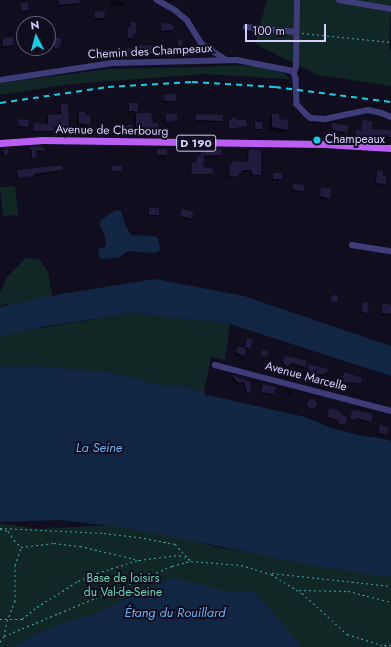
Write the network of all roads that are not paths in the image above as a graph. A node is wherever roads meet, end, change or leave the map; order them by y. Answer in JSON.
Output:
{"nodes":[{"id":1,"x":157,"y":0,"type":"edge"},
{"id":2,"x":297,"y":0,"type":"edge"},
{"id":3,"x":339,"y":0,"type":"edge"},
{"id":4,"x":391,"y":8,"type":"edge"},
{"id":5,"x":246,"y":27,"type":"dead end"},
{"id":6,"x":297,"y":32,"type":"junction"},
{"id":7,"x":225,"y":59,"type":"junction"},
{"id":8,"x":294,"y":72,"type":"junction"},
{"id":9,"x":0,"y":80,"type":"edge"},
{"id":10,"x":391,"y":117,"type":"edge"},
{"id":11,"x":0,"y":143,"type":"edge"},
{"id":12,"x":391,"y":148,"type":"edge"},
{"id":13,"x":352,"y":245,"type":"dead end"},
{"id":14,"x":391,"y":251,"type":"edge"},
{"id":15,"x":215,"y":365,"type":"dead end"},
{"id":16,"x":391,"y":411,"type":"edge"}],
"edges":[{"from":1,"to":7,"type":"street"},
{"from":2,"to":6,"type":"street"},
{"from":3,"to":4,"type":"street"},
{"from":5,"to":6,"type":"street"},
{"from":6,"to":8,"type":"street"},
{"from":7,"to":8,"type":"street","name":"Chemin des Champeaux"},
{"from":7,"to":9,"type":"street","name":"Chemin des Champeaux"},
{"from":8,"to":10,"type":"street"},
{"from":11,"to":12,"type":"main road","name":"Avenue de Cherbourg","number":"D 190"},
{"from":13,"to":14,"type":"street"},
{"from":15,"to":16,"type":"street","name":"Avenue Marcelle"}]}
